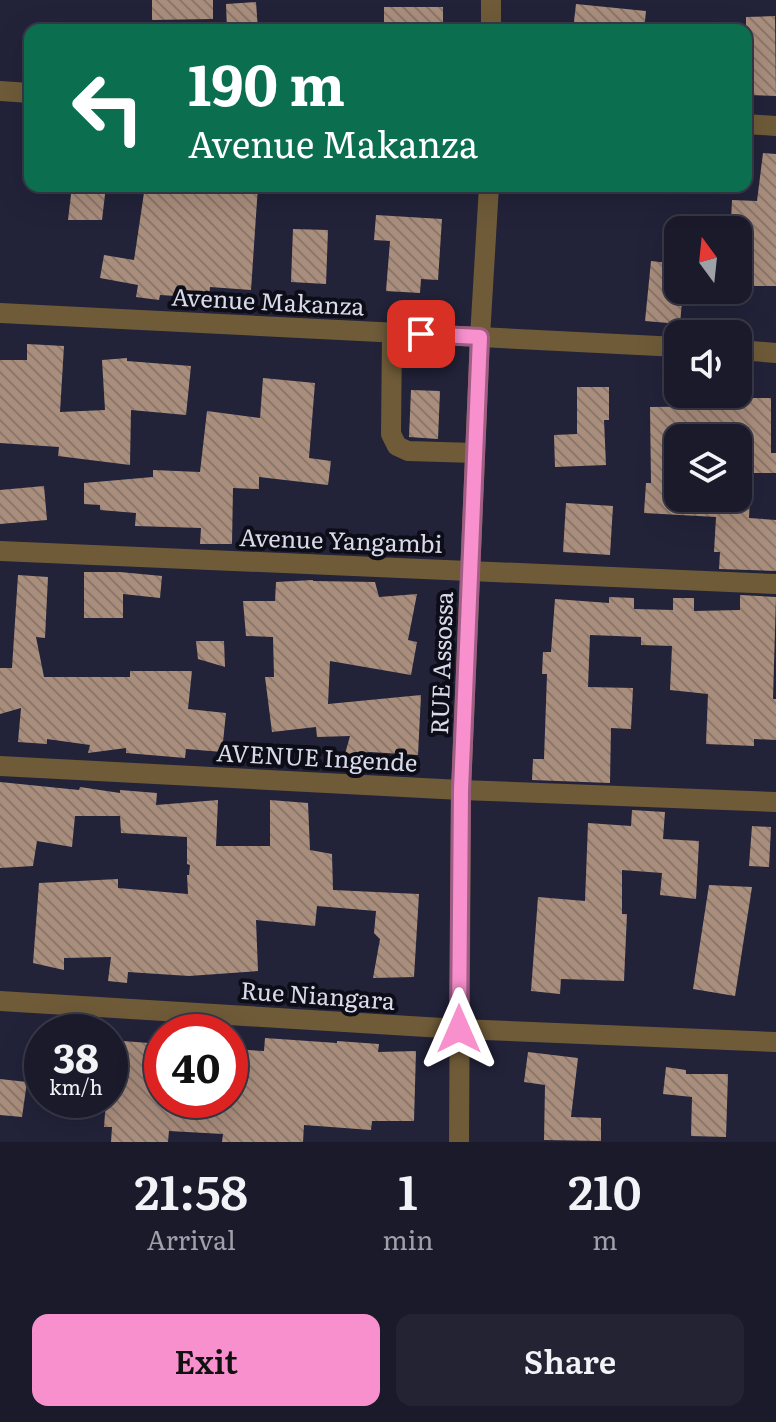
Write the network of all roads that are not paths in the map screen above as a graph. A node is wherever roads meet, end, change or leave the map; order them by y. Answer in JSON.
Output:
{"nodes":[{"id":1,"x":491,"y":0,"type":"edge"},
{"id":2,"x":491,"y":24,"type":"edge"},
{"id":3,"x":0,"y":91,"type":"edge"},
{"id":4,"x":24,"y":93,"type":"edge"},
{"id":5,"x":752,"y":124,"type":"edge"},
{"id":6,"x":776,"y":126,"type":"edge"},
{"id":7,"x":489,"y":192,"type":"edge"},
{"id":8,"x":0,"y":313,"type":"edge"},
{"id":9,"x":392,"y":332,"type":"junction"},
{"id":10,"x":480,"y":337,"type":"junction"},
{"id":11,"x":664,"y":346,"type":"edge"},
{"id":12,"x":752,"y":351,"type":"edge"},
{"id":13,"x":776,"y":353,"type":"edge"},
{"id":14,"x":475,"y":453,"type":"junction"},
{"id":15,"x":0,"y":551,"type":"edge"},
{"id":16,"x":470,"y":570,"type":"junction"},
{"id":17,"x":776,"y":584,"type":"edge"},
{"id":18,"x":0,"y":766,"type":"edge"},
{"id":19,"x":461,"y":790,"type":"junction"},
{"id":20,"x":776,"y":802,"type":"edge"},
{"id":21,"x":0,"y":1001,"type":"edge"},
{"id":22,"x":459,"y":1029,"type":"junction"},
{"id":23,"x":776,"y":1042,"type":"edge"},
{"id":24,"x":459,"y":1142,"type":"edge"}],
"edges":[{"from":1,"to":2,"type":"street"},
{"from":3,"to":4,"type":"street"},
{"from":5,"to":6,"type":"street"},
{"from":7,"to":10,"type":"street","name":"RUE Assossa"},
{"from":8,"to":9,"type":"street","name":"Avenue Makanza"},
{"from":9,"to":10,"type":"street","name":"Avenue Makanza"},
{"from":9,"to":14,"type":"street"},
{"from":10,"to":11,"type":"street","name":"Avenue Makanza"},
{"from":10,"to":14,"type":"street","name":"RUE Assossa"},
{"from":12,"to":13,"type":"street"},
{"from":14,"to":16,"type":"street","name":"RUE Assossa"},
{"from":15,"to":16,"type":"street","name":"Avenue Yangambi"},
{"from":16,"to":17,"type":"street","name":"Avenue Yangambi"},
{"from":16,"to":19,"type":"street","name":"RUE Assossa"},
{"from":18,"to":19,"type":"street","name":"AVENUE Ingende"},
{"from":19,"to":20,"type":"street","name":"AVENUE Ingende"},
{"from":19,"to":22,"type":"street","name":"RUE Assossa"},
{"from":21,"to":22,"type":"street","name":"Rue Niangara"},
{"from":22,"to":23,"type":"street","name":"Rue Niangara"},
{"from":22,"to":24,"type":"street","name":"RUE Assossa"}]}
